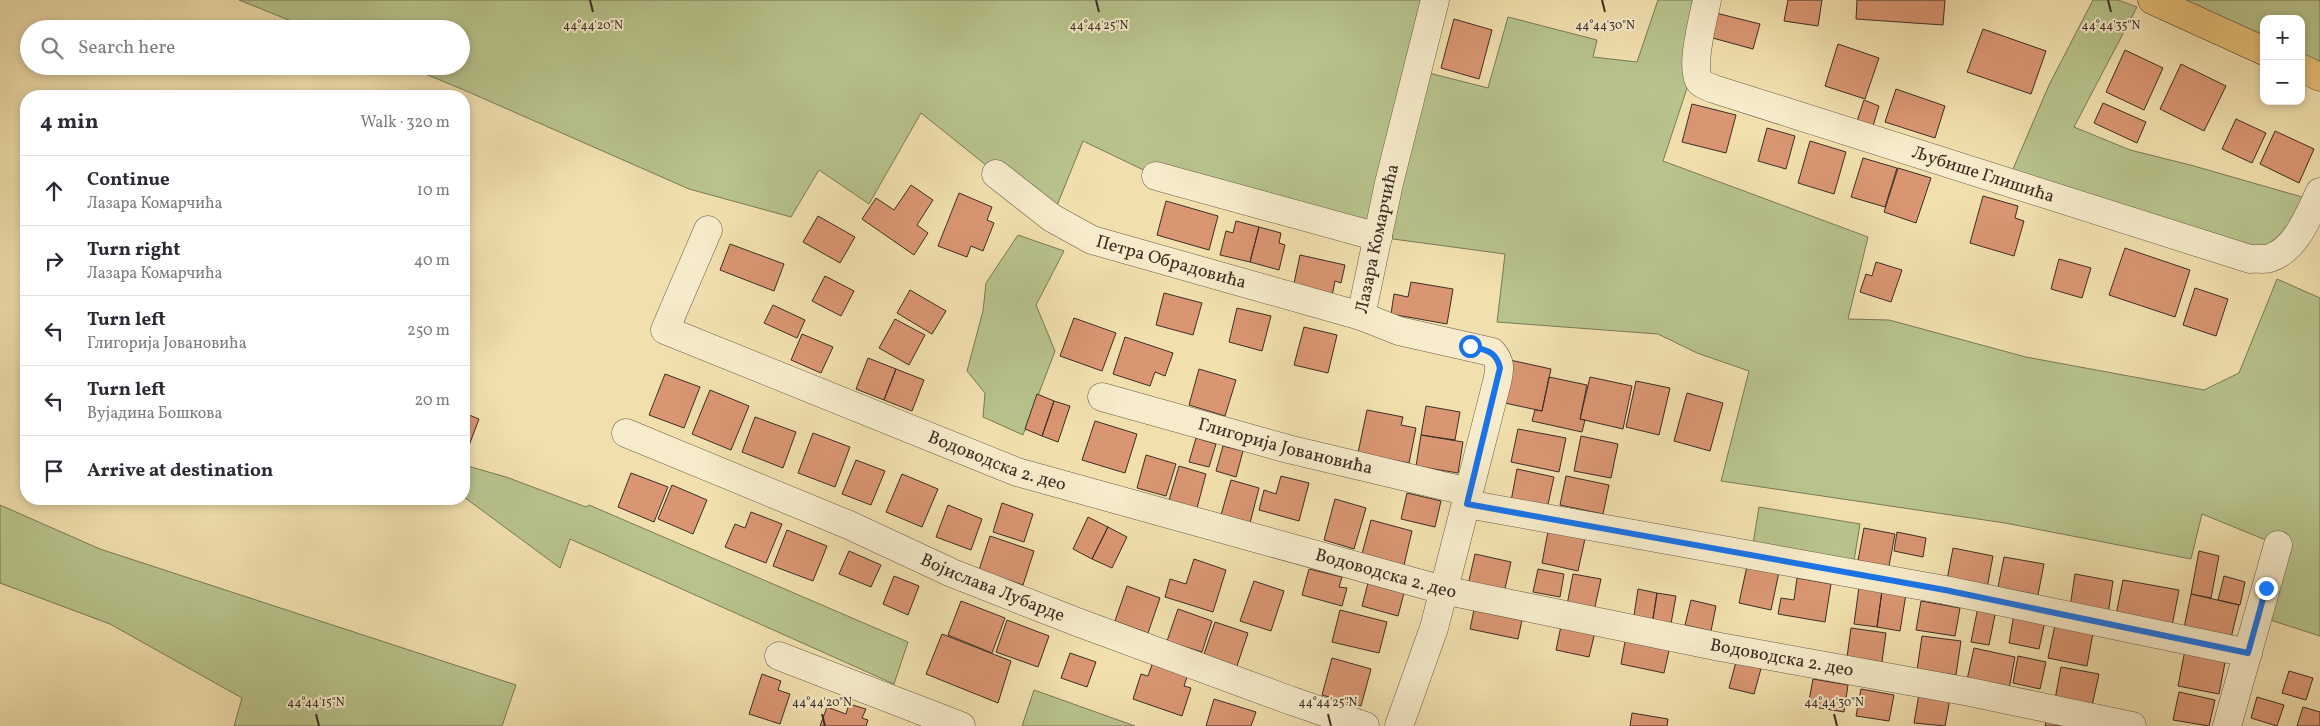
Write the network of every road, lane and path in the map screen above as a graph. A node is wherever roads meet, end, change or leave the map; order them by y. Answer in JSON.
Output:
{"nodes":[{"id":1,"x":1435,"y":0,"type":"edge"},
{"id":2,"x":1707,"y":0,"type":"edge"},
{"id":3,"x":2152,"y":0,"type":"edge"},
{"id":4,"x":2260,"y":49,"type":"edge"},
{"id":5,"x":2305,"y":70,"type":"edge"},
{"id":6,"x":2320,"y":77,"type":"edge"},
{"id":7,"x":996,"y":174,"type":"dead end"},
{"id":8,"x":1156,"y":176,"type":"dead end"},
{"id":9,"x":2320,"y":192,"type":"edge"},
{"id":10,"x":708,"y":230,"type":"dead end"},
{"id":11,"x":1378,"y":236,"type":"junction"},
{"id":12,"x":1362,"y":316,"type":"junction"},
{"id":13,"x":1102,"y":397,"type":"dead end"},
{"id":14,"x":626,"y":433,"type":"dead end"},
{"id":15,"x":1468,"y":498,"type":"junction"},
{"id":16,"x":2278,"y":546,"type":"dead end"},
{"id":17,"x":1443,"y":590,"type":"junction"},
{"id":18,"x":2248,"y":653,"type":"junction"},
{"id":19,"x":779,"y":656,"type":"dead end"},
{"id":20,"x":961,"y":726,"type":"edge"},
{"id":21,"x":1365,"y":726,"type":"edge"},
{"id":22,"x":1399,"y":726,"type":"edge"},
{"id":23,"x":2132,"y":726,"type":"edge"},
{"id":24,"x":2227,"y":726,"type":"edge"}],
"edges":[{"from":1,"to":11,"type":"street","name":"Лазара Комарчића"},
{"from":2,"to":9,"type":"street","name":"Љубише Глишића"},
{"from":3,"to":4,"type":"main road"},
{"from":5,"to":6,"type":"main road"},
{"from":7,"to":12,"type":"street","name":"Петра Обрадовића"},
{"from":8,"to":11,"type":"street"},
{"from":10,"to":17,"type":"street","name":"Водоводска 2. део"},
{"from":11,"to":12,"type":"street","name":"Лазара Комарчића"},
{"from":12,"to":15,"type":"street","name":"Лазара Комарчића"},
{"from":13,"to":15,"type":"street","name":"Глигорија Јовановића"},
{"from":14,"to":21,"type":"street","name":"Војислава Лубарде"},
{"from":15,"to":17,"type":"street","name":"Лазара Комарчића"},
{"from":15,"to":18,"type":"street","name":"Глигорија Јовановића"},
{"from":16,"to":18,"type":"street"},
{"from":17,"to":22,"type":"street","name":"Лазара Комарчића"},
{"from":17,"to":23,"type":"street","name":"Водоводска 2. део"},
{"from":18,"to":24,"type":"street"},
{"from":19,"to":20,"type":"street"}]}
